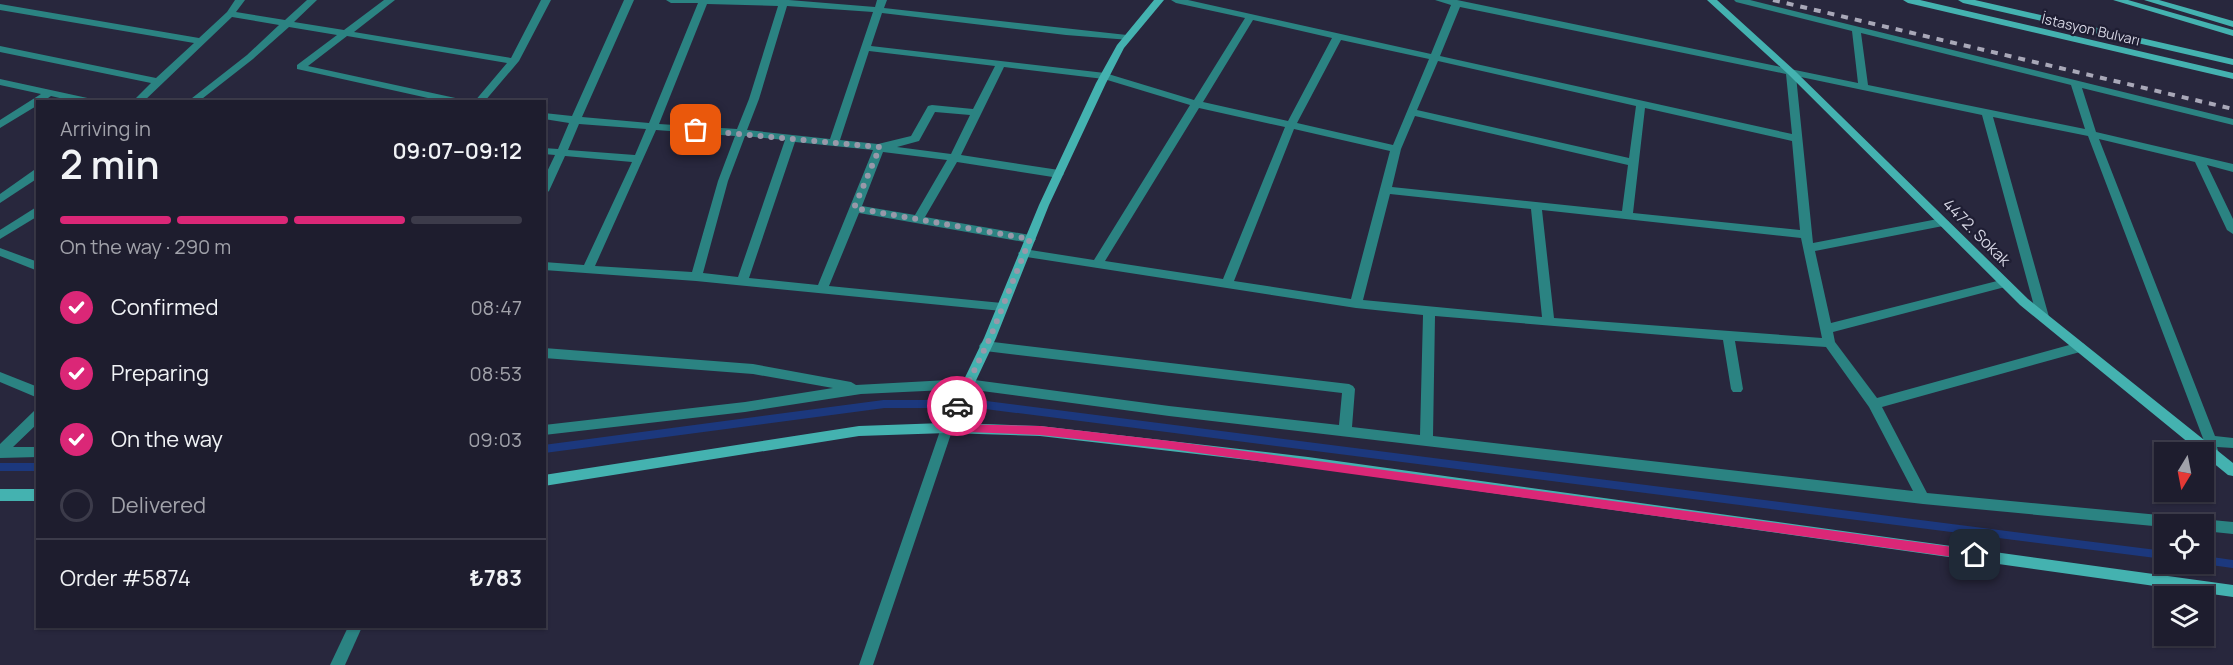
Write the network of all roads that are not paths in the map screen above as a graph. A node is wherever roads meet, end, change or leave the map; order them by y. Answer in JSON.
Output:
{"nodes":[{"id":1,"x":9,"y":0,"type":"edge"},
{"id":2,"x":240,"y":0,"type":"edge"},
{"id":3,"x":312,"y":0,"type":"edge"},
{"id":4,"x":390,"y":0,"type":"edge"},
{"id":5,"x":546,"y":0,"type":"edge"},
{"id":6,"x":629,"y":0,"type":"edge"},
{"id":7,"x":671,"y":0,"type":"edge"},
{"id":8,"x":1159,"y":0,"type":"edge"},
{"id":9,"x":1176,"y":0,"type":"edge"},
{"id":10,"x":1440,"y":0,"type":"edge"},
{"id":11,"x":1712,"y":0,"type":"edge"},
{"id":12,"x":1739,"y":0,"type":"edge"},
{"id":13,"x":1908,"y":0,"type":"edge"},
{"id":14,"x":1963,"y":0,"type":"edge"},
{"id":15,"x":2118,"y":0,"type":"edge"},
{"id":16,"x":2149,"y":0,"type":"edge"},
{"id":17,"x":704,"y":1,"type":"edge"},
{"id":18,"x":783,"y":2,"type":"edge"},
{"id":19,"x":1456,"y":3,"type":"junction"},
{"id":20,"x":881,"y":5,"type":"edge"},
{"id":21,"x":0,"y":7,"type":"edge"},
{"id":22,"x":230,"y":14,"type":"junction"},
{"id":23,"x":1251,"y":16,"type":"junction"},
{"id":24,"x":287,"y":23,"type":"junction"},
{"id":25,"x":2233,"y":24,"type":"edge"},
{"id":26,"x":1856,"y":28,"type":"junction"},
{"id":27,"x":2233,"y":33,"type":"edge"},
{"id":28,"x":345,"y":34,"type":"junction"},
{"id":29,"x":1337,"y":38,"type":"junction"},
{"id":30,"x":1127,"y":39,"type":"junction"},
{"id":31,"x":201,"y":41,"type":"junction"},
{"id":32,"x":865,"y":48,"type":"junction"},
{"id":33,"x":0,"y":49,"type":"edge"},
{"id":34,"x":1432,"y":58,"type":"junction"},
{"id":35,"x":514,"y":61,"type":"junction"},
{"id":36,"x":2233,"y":62,"type":"edge"},
{"id":37,"x":1001,"y":63,"type":"junction"},
{"id":38,"x":1791,"y":72,"type":"junction"},
{"id":39,"x":1105,"y":76,"type":"junction"},
{"id":40,"x":2233,"y":76,"type":"edge"},
{"id":41,"x":0,"y":82,"type":"edge"},
{"id":42,"x":159,"y":82,"type":"junction"},
{"id":43,"x":2075,"y":82,"type":"junction"},
{"id":44,"x":1863,"y":87,"type":"junction"},
{"id":45,"x":49,"y":93,"type":"junction"},
{"id":46,"x":38,"y":100,"type":"edge"},
{"id":47,"x":82,"y":100,"type":"edge"},
{"id":48,"x":139,"y":100,"type":"edge"},
{"id":49,"x":194,"y":100,"type":"edge"},
{"id":50,"x":451,"y":100,"type":"edge"},
{"id":51,"x":481,"y":100,"type":"edge"},
{"id":52,"x":36,"y":101,"type":"edge"},
{"id":53,"x":1641,"y":103,"type":"junction"},
{"id":54,"x":1197,"y":104,"type":"junction"},
{"id":55,"x":1411,"y":112,"type":"junction"},
{"id":56,"x":977,"y":113,"type":"junction"},
{"id":57,"x":1987,"y":113,"type":"junction"},
{"id":58,"x":546,"y":116,"type":"edge"},
{"id":59,"x":576,"y":120,"type":"junction"},
{"id":60,"x":2233,"y":122,"type":"edge"},
{"id":61,"x":0,"y":125,"type":"edge"},
{"id":62,"x":1291,"y":125,"type":"junction"},
{"id":63,"x":651,"y":128,"type":"junction"},
{"id":64,"x":741,"y":133,"type":"junction"},
{"id":65,"x":2092,"y":134,"type":"junction"},
{"id":66,"x":791,"y":138,"type":"junction"},
{"id":67,"x":1796,"y":138,"type":"junction"},
{"id":68,"x":834,"y":142,"type":"junction"},
{"id":69,"x":880,"y":147,"type":"junction"},
{"id":70,"x":1396,"y":150,"type":"junction"},
{"id":71,"x":546,"y":151,"type":"edge"},
{"id":72,"x":562,"y":151,"type":"junction"},
{"id":73,"x":955,"y":156,"type":"junction"},
{"id":74,"x":639,"y":159,"type":"junction"},
{"id":75,"x":2199,"y":160,"type":"junction"},
{"id":76,"x":1634,"y":163,"type":"junction"},
{"id":77,"x":2233,"y":168,"type":"edge"},
{"id":78,"x":36,"y":174,"type":"edge"},
{"id":79,"x":1059,"y":174,"type":"junction"},
{"id":80,"x":546,"y":187,"type":"edge"},
{"id":81,"x":1387,"y":190,"type":"junction"},
{"id":82,"x":0,"y":200,"type":"edge"},
{"id":83,"x":854,"y":208,"type":"junction"},
{"id":84,"x":1536,"y":208,"type":"junction"},
{"id":85,"x":36,"y":211,"type":"edge"},
{"id":86,"x":1627,"y":217,"type":"junction"},
{"id":87,"x":918,"y":219,"type":"junction"},
{"id":88,"x":1943,"y":222,"type":"junction"},
{"id":89,"x":2233,"y":230,"type":"edge"},
{"id":90,"x":0,"y":235,"type":"edge"},
{"id":91,"x":1806,"y":235,"type":"junction"},
{"id":92,"x":1030,"y":239,"type":"junction"},
{"id":93,"x":1809,"y":248,"type":"junction"},
{"id":94,"x":0,"y":252,"type":"edge"},
{"id":95,"x":1024,"y":253,"type":"junction"},
{"id":96,"x":1097,"y":264,"type":"junction"},
{"id":97,"x":36,"y":266,"type":"edge"},
{"id":98,"x":546,"y":266,"type":"edge"},
{"id":99,"x":588,"y":269,"type":"junction"},
{"id":100,"x":696,"y":277,"type":"junction"},
{"id":101,"x":742,"y":281,"type":"junction"},
{"id":102,"x":1227,"y":283,"type":"junction"},
{"id":103,"x":2005,"y":283,"type":"junction"},
{"id":104,"x":822,"y":289,"type":"junction"},
{"id":105,"x":1356,"y":304,"type":"junction"},
{"id":106,"x":1002,"y":307,"type":"junction"},
{"id":107,"x":1429,"y":311,"type":"junction"},
{"id":108,"x":2043,"y":317,"type":"junction"},
{"id":109,"x":1548,"y":322,"type":"junction"},
{"id":110,"x":1826,"y":329,"type":"junction"},
{"id":111,"x":1728,"y":336,"type":"junction"},
{"id":112,"x":1829,"y":343,"type":"junction"},
{"id":113,"x":985,"y":346,"type":"junction"},
{"id":114,"x":2080,"y":347,"type":"junction"},
{"id":115,"x":546,"y":353,"type":"edge"},
{"id":116,"x":0,"y":377,"type":"edge"},
{"id":117,"x":967,"y":384,"type":"junction"},
{"id":118,"x":861,"y":389,"type":"junction"},
{"id":119,"x":1737,"y":389,"type":"dead end"},
{"id":120,"x":36,"y":392,"type":"edge"},
{"id":121,"x":1874,"y":404,"type":"junction"},
{"id":122,"x":36,"y":417,"type":"edge"},
{"id":123,"x":947,"y":428,"type":"junction"},
{"id":124,"x":546,"y":430,"type":"edge"},
{"id":125,"x":1345,"y":430,"type":"junction"},
{"id":126,"x":1426,"y":441,"type":"junction"},
{"id":127,"x":2204,"y":442,"type":"edge"},
{"id":128,"x":2209,"y":442,"type":"edge"},
{"id":129,"x":2233,"y":443,"type":"edge"},
{"id":130,"x":2214,"y":446,"type":"edge"},
{"id":131,"x":2214,"y":450,"type":"edge"},
{"id":132,"x":0,"y":452,"type":"edge"},
{"id":133,"x":36,"y":452,"type":"edge"},
{"id":134,"x":2233,"y":471,"type":"edge"},
{"id":135,"x":546,"y":481,"type":"edge"},
{"id":136,"x":0,"y":495,"type":"edge"},
{"id":137,"x":36,"y":495,"type":"edge"},
{"id":138,"x":1923,"y":498,"type":"junction"},
{"id":139,"x":2233,"y":528,"type":"edge"},
{"id":140,"x":2233,"y":591,"type":"edge"},
{"id":141,"x":355,"y":628,"type":"edge"},
{"id":142,"x":338,"y":665,"type":"edge"},
{"id":143,"x":866,"y":665,"type":"edge"}],
"edges":[{"from":1,"to":21,"type":"street"},
{"from":2,"to":22,"type":"street"},
{"from":3,"to":24,"type":"street"},
{"from":4,"to":28,"type":"street"},
{"from":5,"to":35,"type":"street"},
{"from":6,"to":59,"type":"street"},
{"from":7,"to":17,"type":"street"},
{"from":8,"to":30,"type":"street"},
{"from":9,"to":23,"type":"street"},
{"from":10,"to":19,"type":"street"},
{"from":11,"to":38,"type":"street","name":"4472. Sokak"},
{"from":12,"to":26,"type":"street"},
{"from":13,"to":40,"type":"street","name":"İstasyon Bulvarı"},
{"from":14,"to":36,"type":"street","name":"İstasyon Bulvarı"},
{"from":15,"to":27,"type":"street"},
{"from":16,"to":25,"type":"street"},
{"from":17,"to":18,"type":"street"},
{"from":17,"to":63,"type":"street"},
{"from":18,"to":20,"type":"street"},
{"from":18,"to":64,"type":"street"},
{"from":19,"to":34,"type":"street"},
{"from":19,"to":38,"type":"street"},
{"from":20,"to":30,"type":"street"},
{"from":20,"to":32,"type":"street"},
{"from":21,"to":31,"type":"street"},
{"from":22,"to":24,"type":"street"},
{"from":22,"to":31,"type":"street"},
{"from":23,"to":29,"type":"street"},
{"from":23,"to":54,"type":"street"},
{"from":24,"to":28,"type":"street"},
{"from":24,"to":49,"type":"street"},
{"from":26,"to":43,"type":"street"},
{"from":26,"to":44,"type":"street"},
{"from":28,"to":35,"type":"street"},
{"from":28,"to":50,"type":"street"},
{"from":29,"to":34,"type":"street"},
{"from":29,"to":62,"type":"street"},
{"from":30,"to":39,"type":"street"},
{"from":31,"to":42,"type":"street"},
{"from":32,"to":37,"type":"street"},
{"from":32,"to":68,"type":"street"},
{"from":33,"to":42,"type":"street"},
{"from":34,"to":53,"type":"street"},
{"from":34,"to":55,"type":"street"},
{"from":35,"to":51,"type":"street"},
{"from":37,"to":39,"type":"street"},
{"from":37,"to":56,"type":"street"},
{"from":38,"to":44,"type":"street"},
{"from":38,"to":67,"type":"street"},
{"from":38,"to":88,"type":"street","name":"4472. Sokak"},
{"from":39,"to":54,"type":"street"},
{"from":39,"to":79,"type":"street"},
{"from":41,"to":45,"type":"street"},
{"from":42,"to":48,"type":"street"},
{"from":43,"to":60,"type":"street"},
{"from":43,"to":65,"type":"street"},
{"from":44,"to":57,"type":"street"},
{"from":45,"to":46,"type":"street"},
{"from":45,"to":47,"type":"street"},
{"from":52,"to":61,"type":"street"},
{"from":53,"to":67,"type":"street"},
{"from":53,"to":76,"type":"street"},
{"from":54,"to":62,"type":"street"},
{"from":54,"to":96,"type":"street"},
{"from":55,"to":70,"type":"street"},
{"from":55,"to":76,"type":"street"},
{"from":56,"to":69,"type":"street"},
{"from":56,"to":73,"type":"street"},
{"from":57,"to":65,"type":"street"},
{"from":57,"to":108,"type":"street"},
{"from":58,"to":59,"type":"street"},
{"from":59,"to":63,"type":"street"},
{"from":59,"to":72,"type":"street"},
{"from":62,"to":70,"type":"street"},
{"from":62,"to":102,"type":"street"},
{"from":63,"to":64,"type":"street"},
{"from":63,"to":74,"type":"street"},
{"from":64,"to":66,"type":"street"},
{"from":64,"to":100,"type":"street"},
{"from":65,"to":75,"type":"street"},
{"from":65,"to":128,"type":"street"},
{"from":66,"to":68,"type":"street"},
{"from":66,"to":101,"type":"street"},
{"from":67,"to":91,"type":"street"},
{"from":68,"to":69,"type":"street"},
{"from":69,"to":73,"type":"street"},
{"from":69,"to":83,"type":"street"},
{"from":70,"to":81,"type":"street"},
{"from":71,"to":72,"type":"street"},
{"from":72,"to":74,"type":"street"},
{"from":72,"to":80,"type":"street"},
{"from":73,"to":79,"type":"street"},
{"from":73,"to":87,"type":"street"},
{"from":74,"to":99,"type":"street"},
{"from":75,"to":77,"type":"street"},
{"from":75,"to":89,"type":"street"},
{"from":76,"to":86,"type":"street"},
{"from":78,"to":82,"type":"street"},
{"from":79,"to":92,"type":"street"},
{"from":81,"to":84,"type":"street"},
{"from":81,"to":105,"type":"street"},
{"from":83,"to":87,"type":"street"},
{"from":83,"to":104,"type":"street"},
{"from":84,"to":86,"type":"street"},
{"from":84,"to":109,"type":"street"},
{"from":85,"to":90,"type":"street"},
{"from":86,"to":91,"type":"street"},
{"from":87,"to":92,"type":"street"},
{"from":88,"to":93,"type":"street"},
{"from":88,"to":103,"type":"street","name":"4472. Sokak"},
{"from":91,"to":93,"type":"street"},
{"from":92,"to":95,"type":"street"},
{"from":93,"to":110,"type":"street"},
{"from":94,"to":97,"type":"street"},
{"from":95,"to":96,"type":"street"},
{"from":95,"to":106,"type":"street"},
{"from":96,"to":102,"type":"street"},
{"from":98,"to":99,"type":"street"},
{"from":99,"to":100,"type":"street"},
{"from":100,"to":101,"type":"street"},
{"from":101,"to":104,"type":"street"},
{"from":102,"to":105,"type":"street"},
{"from":103,"to":108,"type":"street","name":"4472. Sokak"},
{"from":103,"to":110,"type":"street"},
{"from":104,"to":106,"type":"street"},
{"from":105,"to":107,"type":"street"},
{"from":106,"to":113,"type":"street"},
{"from":107,"to":109,"type":"street"},
{"from":107,"to":126,"type":"street"},
{"from":108,"to":114,"type":"street","name":"4472. Sokak"},
{"from":109,"to":111,"type":"street"},
{"from":110,"to":112,"type":"street"},
{"from":111,"to":112,"type":"street"},
{"from":111,"to":119,"type":"street"},
{"from":112,"to":121,"type":"street"},
{"from":113,"to":117,"type":"street"},
{"from":113,"to":125,"type":"street"},
{"from":114,"to":121,"type":"street"},
{"from":114,"to":127,"type":"street","name":"4472. Sokak"},
{"from":115,"to":118,"type":"street"},
{"from":116,"to":120,"type":"street"},
{"from":117,"to":118,"type":"street"},
{"from":117,"to":123,"type":"street"},
{"from":117,"to":125,"type":"street"},
{"from":118,"to":124,"type":"street"},
{"from":121,"to":138,"type":"street"},
{"from":122,"to":132,"type":"street"},
{"from":123,"to":135,"type":"street"},
{"from":123,"to":140,"type":"street"},
{"from":123,"to":143,"type":"street"},
{"from":125,"to":126,"type":"street"},
{"from":126,"to":138,"type":"street"},
{"from":129,"to":130,"type":"street"},
{"from":131,"to":134,"type":"street","name":"4472. Sokak"},
{"from":132,"to":133,"type":"street"},
{"from":136,"to":137,"type":"street"},
{"from":138,"to":139,"type":"street"},
{"from":141,"to":142,"type":"street"}]}
